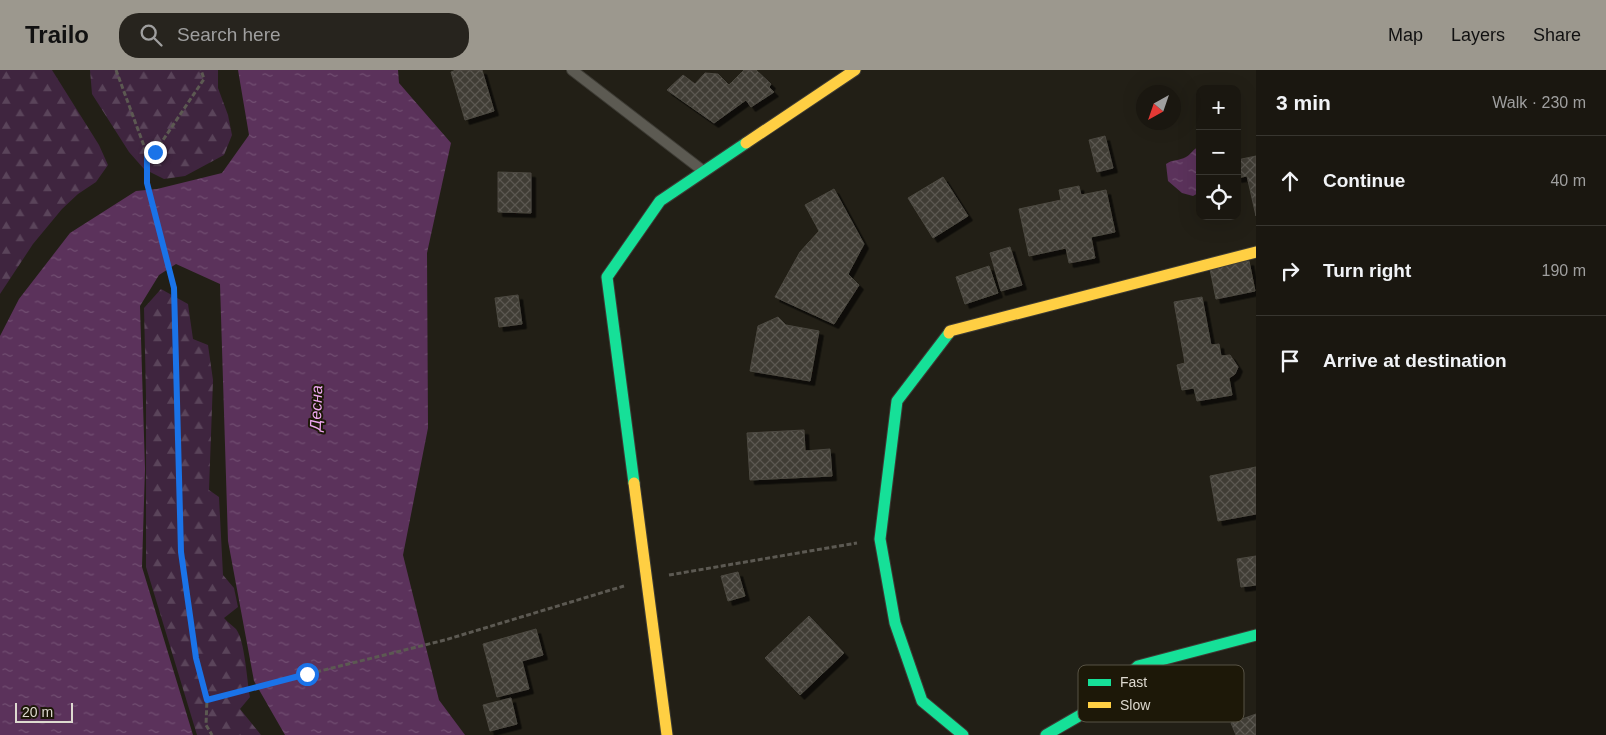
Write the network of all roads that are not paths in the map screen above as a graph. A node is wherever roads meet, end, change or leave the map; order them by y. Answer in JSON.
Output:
{"nodes":[{"id":1,"x":572,"y":70,"type":"edge"},
{"id":2,"x":855,"y":70,"type":"edge"},
{"id":3,"x":705,"y":172,"type":"junction"},
{"id":4,"x":1256,"y":252,"type":"edge"},
{"id":5,"x":1256,"y":635,"type":"edge"},
{"id":6,"x":1142,"y":665,"type":"edge"},
{"id":7,"x":1078,"y":716,"type":"edge"},
{"id":8,"x":667,"y":735,"type":"edge"},
{"id":9,"x":963,"y":735,"type":"edge"},
{"id":10,"x":1046,"y":735,"type":"edge"}],
"edges":[{"from":1,"to":3,"type":"lane"},
{"from":2,"to":3,"type":"street"},
{"from":3,"to":8,"type":"street"},
{"from":4,"to":9,"type":"street"},
{"from":5,"to":6,"type":"street"},
{"from":7,"to":10,"type":"street"}]}
